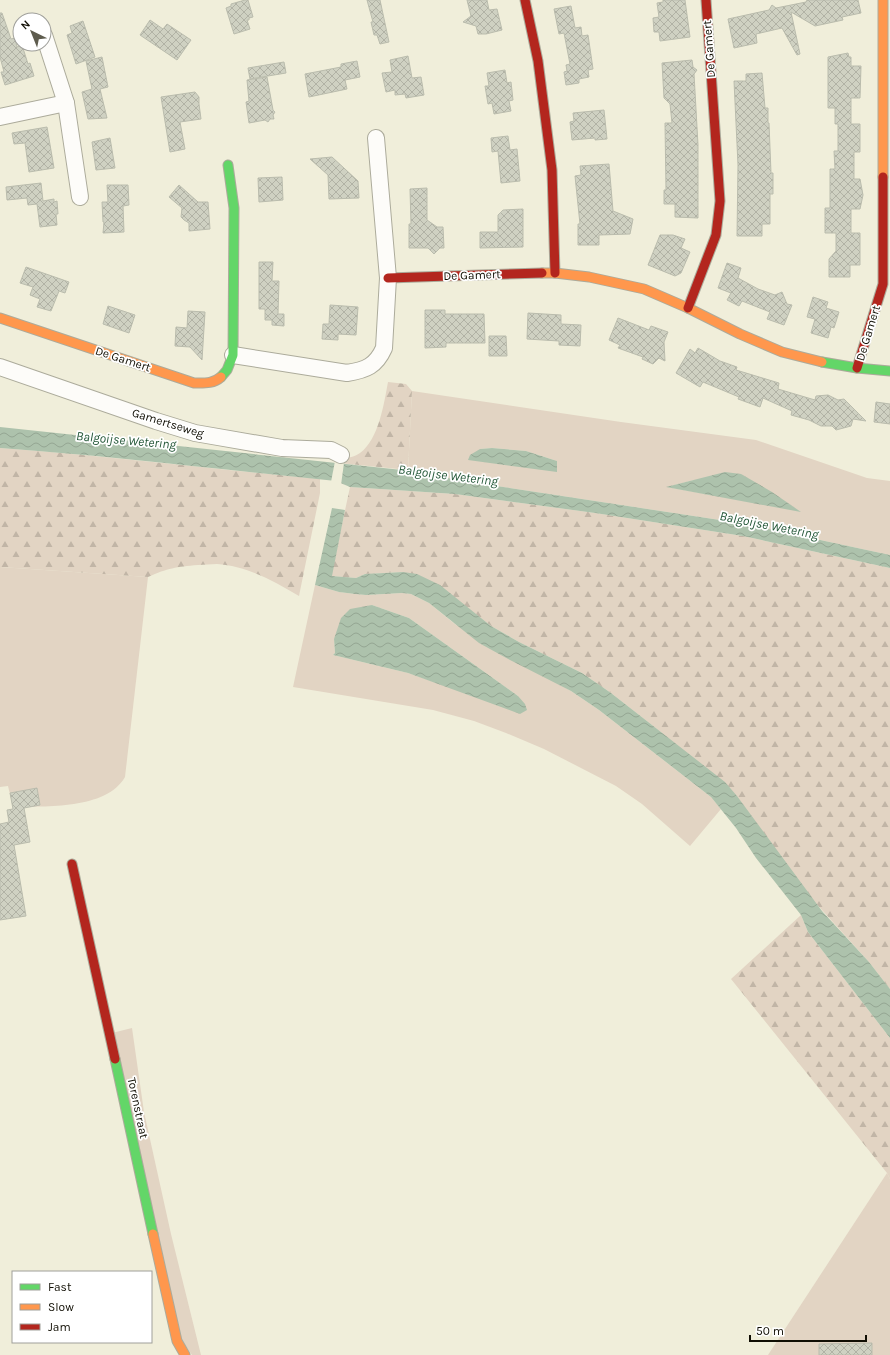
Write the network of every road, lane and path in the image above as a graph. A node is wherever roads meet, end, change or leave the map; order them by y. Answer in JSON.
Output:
{"nodes":[{"id":1,"x":525,"y":0,"type":"edge"},
{"id":2,"x":706,"y":0,"type":"edge"},
{"id":3,"x":885,"y":6,"type":"edge"},
{"id":4,"x":50,"y":52,"type":"edge"},
{"id":5,"x":66,"y":103,"type":"junction"},
{"id":6,"x":0,"y":117,"type":"edge"},
{"id":7,"x":376,"y":138,"type":"dead end"},
{"id":8,"x":228,"y":165,"type":"dead end"},
{"id":9,"x":80,"y":197,"type":"dead end"},
{"id":10,"x":555,"y":273,"type":"junction"},
{"id":11,"x":388,"y":278,"type":"junction"},
{"id":12,"x":688,"y":308,"type":"junction"},
{"id":13,"x":0,"y":318,"type":"edge"},
{"id":14,"x":233,"y":356,"type":"junction"},
{"id":15,"x":0,"y":367,"type":"edge"},
{"id":16,"x":857,"y":368,"type":"junction"},
{"id":17,"x":890,"y":371,"type":"edge"},
{"id":18,"x":341,"y":455,"type":"dead end"},
{"id":19,"x":72,"y":864,"type":"dead end"},
{"id":20,"x":185,"y":1355,"type":"edge"}],
"edges":[{"from":1,"to":10,"type":"street"},
{"from":2,"to":12,"type":"street","name":"De Gamert"},
{"from":3,"to":16,"type":"street","name":"De Gamert"},
{"from":4,"to":5,"type":"street"},
{"from":5,"to":6,"type":"street"},
{"from":5,"to":9,"type":"street"},
{"from":7,"to":11,"type":"street"},
{"from":8,"to":14,"type":"street","name":"De Gamert"},
{"from":10,"to":11,"type":"street","name":"De Gamert"},
{"from":10,"to":12,"type":"street","name":"De Gamert"},
{"from":11,"to":14,"type":"street"},
{"from":12,"to":16,"type":"street","name":"De Gamert"},
{"from":13,"to":14,"type":"street","name":"De Gamert"},
{"from":15,"to":18,"type":"street","name":"Gamertseweg"},
{"from":16,"to":17,"type":"street","name":"De Gamert"},
{"from":19,"to":20,"type":"street","name":"Torenstraat"}]}
